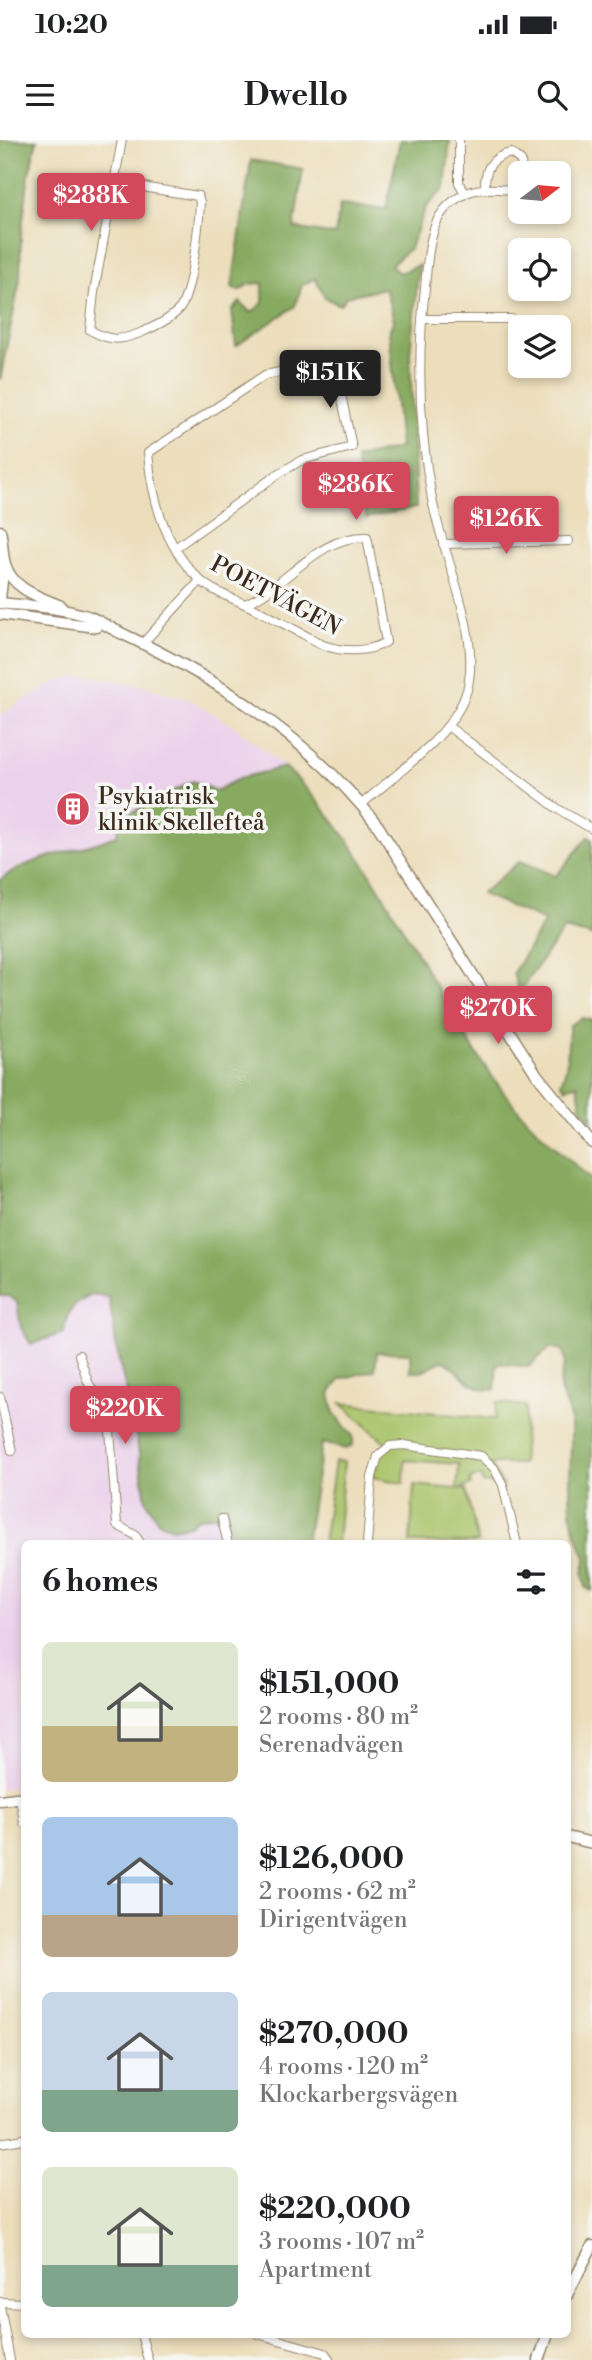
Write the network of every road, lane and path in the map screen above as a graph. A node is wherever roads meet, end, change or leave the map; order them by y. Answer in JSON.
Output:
{"nodes":[{"id":1,"x":122,"y":140,"type":"edge"},
{"id":2,"x":459,"y":140,"type":"edge"},
{"id":3,"x":521,"y":161,"type":"edge"},
{"id":4,"x":115,"y":177,"type":"junction"},
{"id":5,"x":485,"y":190,"type":"junction"},
{"id":6,"x":508,"y":190,"type":"edge"},
{"id":7,"x":465,"y":193,"type":"junction"},
{"id":8,"x":422,"y":319,"type":"junction"},
{"id":9,"x":508,"y":319,"type":"edge"},
{"id":10,"x":0,"y":531,"type":"edge"},
{"id":11,"x":569,"y":541,"type":"dead end"},
{"id":12,"x":443,"y":544,"type":"junction"},
{"id":13,"x":175,"y":548,"type":"junction"},
{"id":14,"x":4,"y":562,"type":"junction"},
{"id":15,"x":200,"y":580,"type":"junction"},
{"id":16,"x":0,"y":601,"type":"edge"},
{"id":17,"x":245,"y":604,"type":"junction"},
{"id":18,"x":0,"y":614,"type":"edge"},
{"id":19,"x":90,"y":617,"type":"junction"},
{"id":20,"x":119,"y":632,"type":"junction"},
{"id":21,"x":143,"y":643,"type":"junction"},
{"id":22,"x":449,"y":727,"type":"junction"},
{"id":23,"x":361,"y":805,"type":"junction"},
{"id":24,"x":592,"y":829,"type":"edge"},
{"id":25,"x":592,"y":1143,"type":"edge"},
{"id":26,"x":79,"y":1355,"type":"dead end"},
{"id":27,"x":0,"y":1397,"type":"edge"},
{"id":28,"x":12,"y":1451,"type":"dead end"},
{"id":29,"x":222,"y":1520,"type":"dead end"},
{"id":30,"x":138,"y":1540,"type":"edge"},
{"id":31,"x":227,"y":1540,"type":"edge"},
{"id":32,"x":367,"y":1540,"type":"edge"},
{"id":33,"x":516,"y":1540,"type":"edge"},
{"id":34,"x":21,"y":1797,"type":"edge"},
{"id":35,"x":0,"y":1800,"type":"edge"},
{"id":36,"x":571,"y":1838,"type":"edge"},
{"id":37,"x":592,"y":1843,"type":"edge"},
{"id":38,"x":21,"y":2140,"type":"edge"},
{"id":39,"x":0,"y":2143,"type":"edge"},
{"id":40,"x":592,"y":2246,"type":"edge"},
{"id":41,"x":571,"y":2287,"type":"edge"},
{"id":42,"x":21,"y":2303,"type":"edge"},
{"id":43,"x":0,"y":2304,"type":"edge"},
{"id":44,"x":142,"y":2338,"type":"edge"},
{"id":45,"x":271,"y":2338,"type":"edge"},
{"id":46,"x":547,"y":2338,"type":"edge"},
{"id":47,"x":327,"y":2356,"type":"edge"},
{"id":48,"x":10,"y":2360,"type":"edge"},
{"id":49,"x":148,"y":2360,"type":"edge"},
{"id":50,"x":539,"y":2360,"type":"edge"}],
"edges":[{"from":1,"to":4,"type":"street"},
{"from":2,"to":7,"type":"street"},
{"from":3,"to":5,"type":"street"},
{"from":4,"to":4,"type":"street"},
{"from":5,"to":6,"type":"street"},
{"from":5,"to":7,"type":"street"},
{"from":7,"to":8,"type":"street"},
{"from":8,"to":9,"type":"street"},
{"from":8,"to":12,"type":"street"},
{"from":10,"to":14,"type":"main road"},
{"from":11,"to":12,"type":"street"},
{"from":12,"to":22,"type":"street"},
{"from":13,"to":13,"type":"street","name":"POETVÄGEN"},
{"from":13,"to":15,"type":"street","name":"POETVÄGEN"},
{"from":14,"to":16,"type":"main road"},
{"from":14,"to":19,"type":"main road"},
{"from":15,"to":17,"type":"street","name":"POETVÄGEN"},
{"from":15,"to":21,"type":"street"},
{"from":16,"to":19,"type":"main road"},
{"from":17,"to":17,"type":"street","name":"POETVÄGEN"},
{"from":18,"to":20,"type":"main road"},
{"from":19,"to":20,"type":"main road"},
{"from":20,"to":21,"type":"main road"},
{"from":21,"to":23,"type":"main road"},
{"from":22,"to":23,"type":"street"},
{"from":22,"to":24,"type":"street"},
{"from":23,"to":25,"type":"main road"},
{"from":26,"to":30,"type":"street"},
{"from":27,"to":28,"type":"street"},
{"from":29,"to":31,"type":"street"},
{"from":32,"to":33,"type":"street"},
{"from":34,"to":35,"type":"main road"},
{"from":36,"to":37,"type":"main road"},
{"from":38,"to":39,"type":"street"},
{"from":40,"to":41,"type":"main road"},
{"from":42,"to":43,"type":"street"},
{"from":43,"to":48,"type":"street"},
{"from":44,"to":49,"type":"street"},
{"from":45,"to":47,"type":"street"},
{"from":46,"to":50,"type":"main road"}]}
